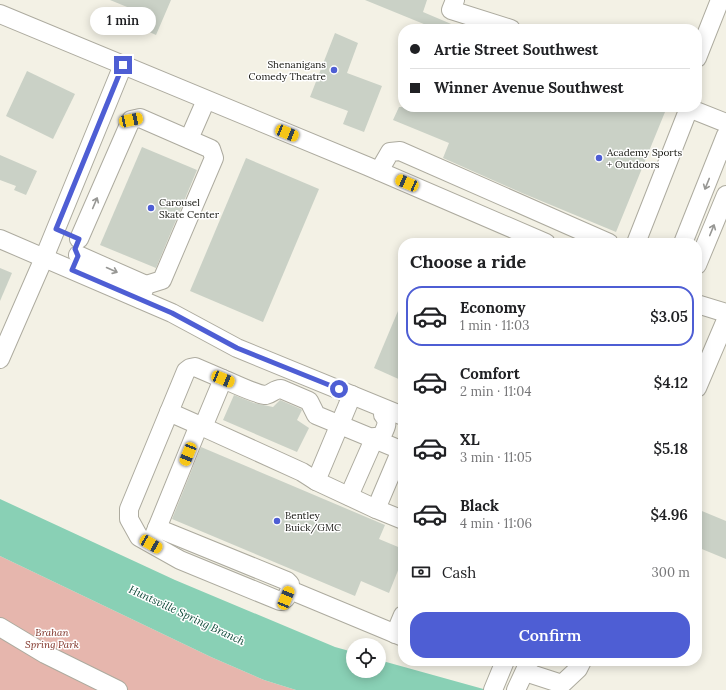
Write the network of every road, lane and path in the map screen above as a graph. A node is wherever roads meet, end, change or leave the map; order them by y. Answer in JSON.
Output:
{"nodes":[{"id":1,"x":455,"y":0,"type":"edge"},
{"id":2,"x":720,"y":0,"type":"edge"},
{"id":3,"x":0,"y":14,"type":"edge"},
{"id":4,"x":495,"y":24,"type":"edge"},
{"id":5,"x":702,"y":45,"type":"edge"},
{"id":6,"x":123,"y":65,"type":"junction"},
{"id":7,"x":206,"y":100,"type":"junction"},
{"id":8,"x":686,"y":112,"type":"edge"},
{"id":9,"x":699,"y":112,"type":"edge"},
{"id":10,"x":726,"y":122,"type":"edge"},
{"id":11,"x":726,"y":135,"type":"edge"},
{"id":12,"x":188,"y":139,"type":"junction"},
{"id":13,"x":720,"y":168,"type":"edge"},
{"id":14,"x":379,"y":172,"type":"junction"},
{"id":15,"x":726,"y":195,"type":"edge"},
{"id":16,"x":56,"y":229,"type":"junction"},
{"id":17,"x":518,"y":237,"type":"edge"},
{"id":18,"x":593,"y":238,"type":"edge"},
{"id":19,"x":638,"y":238,"type":"edge"},
{"id":20,"x":685,"y":238,"type":"edge"},
{"id":21,"x":0,"y":239,"type":"edge"},
{"id":22,"x":702,"y":253,"type":"edge"},
{"id":23,"x":76,"y":255,"type":"junction"},
{"id":24,"x":44,"y":258,"type":"junction"},
{"id":25,"x":143,"y":292,"type":"junction"},
{"id":26,"x":702,"y":306,"type":"edge"},
{"id":27,"x":726,"y":313,"type":"edge"},
{"id":28,"x":726,"y":320,"type":"edge"},
{"id":29,"x":0,"y":359,"type":"edge"},
{"id":30,"x":702,"y":376,"type":"edge"},
{"id":31,"x":223,"y":379,"type":"junction"},
{"id":32,"x":352,"y":395,"type":"junction"},
{"id":33,"x":169,"y":412,"type":"junction"},
{"id":34,"x":384,"y":412,"type":"junction"},
{"id":35,"x":398,"y":415,"type":"edge"},
{"id":36,"x":340,"y":425,"type":"junction"},
{"id":37,"x":201,"y":426,"type":"junction"},
{"id":38,"x":374,"y":438,"type":"junction"},
{"id":39,"x":398,"y":448,"type":"edge"},
{"id":40,"x":398,"y":459,"type":"edge"},
{"id":41,"x":316,"y":481,"type":"junction"},
{"id":42,"x":349,"y":496,"type":"junction"},
{"id":43,"x":376,"y":509,"type":"junction"},
{"id":44,"x":398,"y":518,"type":"edge"},
{"id":45,"x":158,"y":528,"type":"junction"},
{"id":46,"x":151,"y":544,"type":"junction"},
{"id":47,"x":290,"y":590,"type":"junction"},
{"id":48,"x":0,"y":627,"type":"edge"},
{"id":49,"x":398,"y":636,"type":"edge"},
{"id":50,"x":503,"y":666,"type":"edge"},
{"id":51,"x":527,"y":666,"type":"edge"},
{"id":52,"x":580,"y":666,"type":"edge"},
{"id":53,"x":494,"y":688,"type":"edge"},
{"id":54,"x":118,"y":690,"type":"edge"},
{"id":55,"x":516,"y":690,"type":"edge"}],
"edges":[{"from":1,"to":4,"type":"street"},
{"from":2,"to":5,"type":"street"},
{"from":3,"to":6,"type":"street"},
{"from":6,"to":7,"type":"street"},
{"from":6,"to":16,"type":"street"},
{"from":7,"to":12,"type":"street"},
{"from":7,"to":14,"type":"street"},
{"from":8,"to":19,"type":"street"},
{"from":9,"to":10,"type":"street"},
{"from":11,"to":13,"type":"street"},
{"from":23,"to":12,"type":"street","one_way":true},
{"from":12,"to":25,"type":"street"},
{"from":13,"to":20,"type":"street","one_way":true},
{"from":14,"to":17,"type":"street"},
{"from":14,"to":18,"type":"street"},
{"from":22,"to":15,"type":"street","one_way":true},
{"from":16,"to":23,"type":"street"},
{"from":16,"to":24,"type":"street"},
{"from":21,"to":24,"type":"street"},
{"from":23,"to":24,"type":"street"},
{"from":23,"to":25,"type":"street"},
{"from":24,"to":29,"type":"street"},
{"from":25,"to":32,"type":"street"},
{"from":26,"to":27,"type":"street"},
{"from":28,"to":30,"type":"street"},
{"from":31,"to":33,"type":"street"},
{"from":31,"to":36,"type":"street"},
{"from":31,"to":37,"type":"street"},
{"from":32,"to":34,"type":"street"},
{"from":32,"to":36,"type":"street"},
{"from":33,"to":37,"type":"street"},
{"from":33,"to":46,"type":"street"},
{"from":34,"to":35,"type":"street"},
{"from":34,"to":38,"type":"street"},
{"from":36,"to":38,"type":"street"},
{"from":36,"to":41,"type":"street"},
{"from":37,"to":41,"type":"street"},
{"from":37,"to":45,"type":"street"},
{"from":38,"to":39,"type":"street"},
{"from":38,"to":42,"type":"street"},
{"from":40,"to":43,"type":"street"},
{"from":41,"to":42,"type":"street"},
{"from":42,"to":43,"type":"street"},
{"from":43,"to":44,"type":"street"},
{"from":45,"to":46,"type":"street"},
{"from":45,"to":47,"type":"street"},
{"from":46,"to":47,"type":"street"},
{"from":47,"to":49,"type":"street"},
{"from":48,"to":54,"type":"street"},
{"from":50,"to":53,"type":"street"},
{"from":51,"to":52,"type":"street"},
{"from":51,"to":55,"type":"street"}]}
